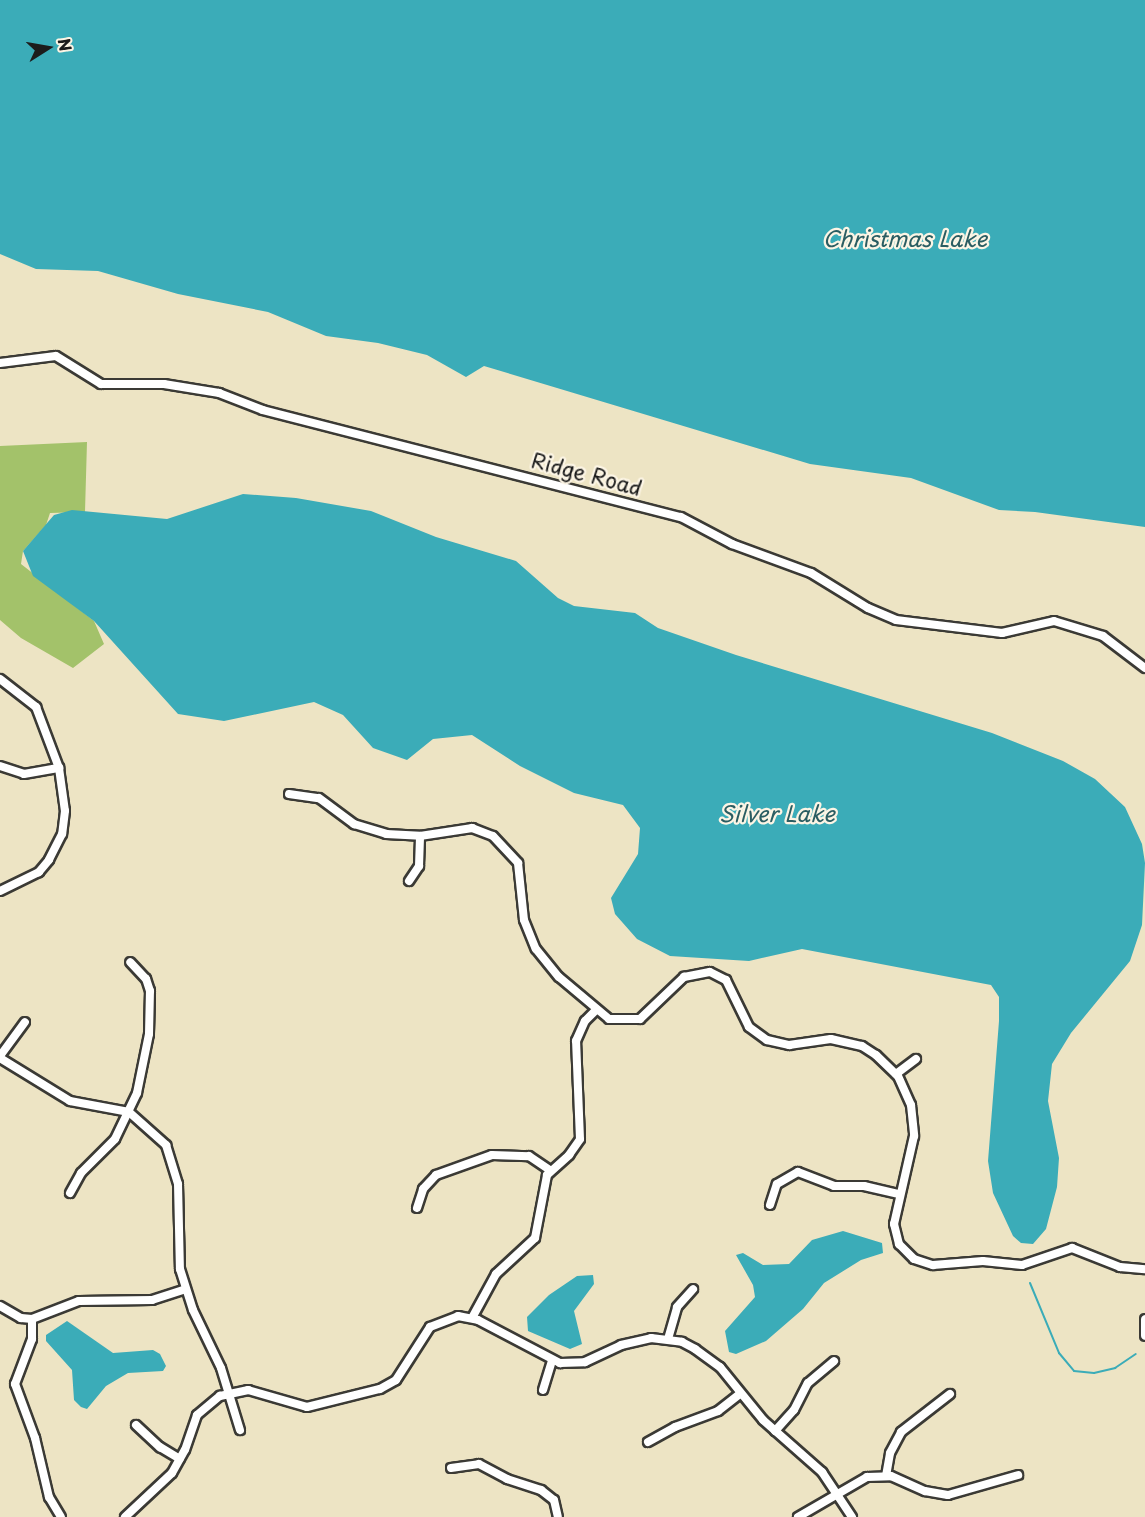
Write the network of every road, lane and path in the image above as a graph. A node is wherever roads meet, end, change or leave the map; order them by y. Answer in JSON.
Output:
{"nodes":[{"id":1,"x":0,"y":363,"type":"edge"},
{"id":2,"x":1145,"y":668,"type":"edge"},
{"id":3,"x":0,"y":679,"type":"edge"},
{"id":4,"x":0,"y":766,"type":"edge"},
{"id":5,"x":59,"y":768,"type":"junction"},
{"id":6,"x":289,"y":794,"type":"dead end"},
{"id":7,"x":420,"y":836,"type":"junction"},
{"id":8,"x":409,"y":881,"type":"dead end"},
{"id":9,"x":0,"y":891,"type":"edge"},
{"id":10,"x":130,"y":962,"type":"dead end"},
{"id":11,"x":595,"y":1011,"type":"junction"},
{"id":12,"x":24,"y":1022,"type":"dead end"},
{"id":13,"x":0,"y":1057,"type":"edge"},
{"id":14,"x":916,"y":1059,"type":"dead end"},
{"id":15,"x":896,"y":1074,"type":"junction"},
{"id":16,"x":129,"y":1112,"type":"junction"},
{"id":17,"x":550,"y":1170,"type":"junction"},
{"id":18,"x":70,"y":1193,"type":"dead end"},
{"id":19,"x":900,"y":1194,"type":"junction"},
{"id":20,"x":770,"y":1205,"type":"dead end"},
{"id":21,"x":417,"y":1208,"type":"dead end"},
{"id":22,"x":1145,"y":1269,"type":"edge"},
{"id":23,"x":185,"y":1289,"type":"junction"},
{"id":24,"x":693,"y":1289,"type":"dead end"},
{"id":25,"x":0,"y":1306,"type":"edge"},
{"id":26,"x":472,"y":1318,"type":"junction"},
{"id":27,"x":32,"y":1319,"type":"junction"},
{"id":28,"x":1145,"y":1319,"type":"edge"},
{"id":29,"x":1145,"y":1335,"type":"edge"},
{"id":30,"x":668,"y":1339,"type":"junction"},
{"id":31,"x":552,"y":1360,"type":"junction"},
{"id":32,"x":834,"y":1361,"type":"dead end"},
{"id":33,"x":543,"y":1389,"type":"dead end"},
{"id":34,"x":229,"y":1393,"type":"junction"},
{"id":35,"x":740,"y":1394,"type":"junction"},
{"id":36,"x":951,"y":1394,"type":"dead end"},
{"id":37,"x":136,"y":1425,"type":"dead end"},
{"id":38,"x":240,"y":1430,"type":"dead end"},
{"id":39,"x":775,"y":1431,"type":"junction"},
{"id":40,"x":648,"y":1442,"type":"dead end"},
{"id":41,"x":180,"y":1459,"type":"junction"},
{"id":42,"x":451,"y":1468,"type":"dead end"},
{"id":43,"x":1018,"y":1475,"type":"dead end"},
{"id":44,"x":886,"y":1476,"type":"junction"},
{"id":45,"x":836,"y":1493,"type":"junction"},
{"id":46,"x":61,"y":1517,"type":"edge"},
{"id":47,"x":125,"y":1517,"type":"edge"},
{"id":48,"x":558,"y":1517,"type":"edge"},
{"id":49,"x":798,"y":1517,"type":"edge"},
{"id":50,"x":852,"y":1517,"type":"edge"}],
"edges":[{"from":1,"to":2,"type":"street","name":"Ridge Road"},
{"from":3,"to":5,"type":"street"},
{"from":4,"to":5,"type":"street"},
{"from":5,"to":9,"type":"street"},
{"from":6,"to":7,"type":"street"},
{"from":7,"to":8,"type":"street"},
{"from":7,"to":11,"type":"street"},
{"from":10,"to":16,"type":"street"},
{"from":11,"to":15,"type":"street"},
{"from":11,"to":17,"type":"street"},
{"from":12,"to":13,"type":"street"},
{"from":13,"to":16,"type":"street"},
{"from":14,"to":15,"type":"street"},
{"from":15,"to":19,"type":"street"},
{"from":16,"to":18,"type":"street"},
{"from":16,"to":23,"type":"street"},
{"from":17,"to":21,"type":"street"},
{"from":17,"to":26,"type":"street"},
{"from":19,"to":20,"type":"street"},
{"from":19,"to":22,"type":"street"},
{"from":23,"to":27,"type":"street"},
{"from":23,"to":34,"type":"street"},
{"from":24,"to":30,"type":"street"},
{"from":25,"to":27,"type":"street"},
{"from":26,"to":31,"type":"street"},
{"from":26,"to":34,"type":"street"},
{"from":27,"to":46,"type":"street"},
{"from":28,"to":29,"type":"street"},
{"from":30,"to":31,"type":"street"},
{"from":30,"to":35,"type":"street"},
{"from":31,"to":33,"type":"street"},
{"from":32,"to":39,"type":"street"},
{"from":34,"to":38,"type":"street"},
{"from":34,"to":41,"type":"street"},
{"from":35,"to":39,"type":"street"},
{"from":35,"to":40,"type":"street"},
{"from":36,"to":44,"type":"street"},
{"from":37,"to":41,"type":"street"},
{"from":39,"to":45,"type":"street"},
{"from":41,"to":47,"type":"street"},
{"from":42,"to":48,"type":"street"},
{"from":43,"to":44,"type":"street"},
{"from":44,"to":45,"type":"street"},
{"from":45,"to":49,"type":"street"},
{"from":45,"to":50,"type":"street"}]}
